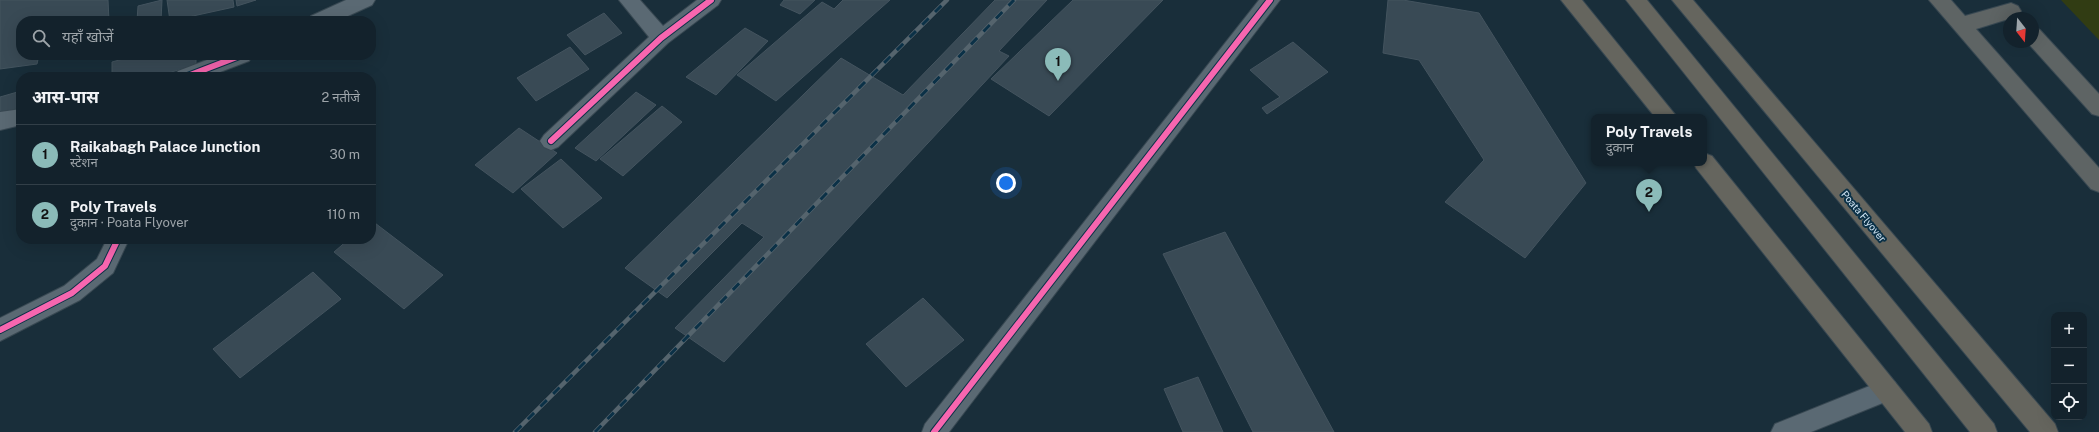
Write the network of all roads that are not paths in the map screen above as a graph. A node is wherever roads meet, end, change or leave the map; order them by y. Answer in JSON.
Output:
{"nodes":[{"id":1,"x":364,"y":0,"type":"edge"},
{"id":2,"x":629,"y":0,"type":"edge"},
{"id":3,"x":711,"y":0,"type":"edge"},
{"id":4,"x":1270,"y":0,"type":"edge"},
{"id":5,"x":1571,"y":0,"type":"edge"},
{"id":6,"x":1636,"y":0,"type":"edge"},
{"id":7,"x":1682,"y":0,"type":"edge"},
{"id":8,"x":1939,"y":0,"type":"edge"},
{"id":9,"x":2010,"y":10,"type":"edge"},
{"id":10,"x":329,"y":16,"type":"edge"},
{"id":11,"x":1962,"y":25,"type":"junction"},
{"id":12,"x":661,"y":38,"type":"junction"},
{"id":13,"x":2039,"y":43,"type":"edge"},
{"id":14,"x":229,"y":60,"type":"edge"},
{"id":15,"x":199,"y":72,"type":"edge"},
{"id":16,"x":2099,"y":108,"type":"edge"},
{"id":17,"x":1665,"y":114,"type":"edge"},
{"id":18,"x":16,"y":118,"type":"edge"},
{"id":19,"x":0,"y":121,"type":"edge"},
{"id":20,"x":551,"y":141,"type":"dead end"},
{"id":21,"x":1707,"y":166,"type":"edge"},
{"id":22,"x":2099,"y":183,"type":"edge"},
{"id":23,"x":116,"y":244,"type":"edge"},
{"id":24,"x":0,"y":330,"type":"edge"},
{"id":25,"x":1887,"y":390,"type":"junction"},
{"id":26,"x":934,"y":432,"type":"edge"},
{"id":27,"x":1783,"y":432,"type":"edge"},
{"id":28,"x":1920,"y":432,"type":"edge"},
{"id":29,"x":1985,"y":432,"type":"edge"},
{"id":30,"x":2046,"y":432,"type":"edge"}],
"edges":[{"from":1,"to":10,"type":"street"},
{"from":2,"to":12,"type":"street"},
{"from":3,"to":12,"type":"street"},
{"from":4,"to":26,"type":"street"},
{"from":5,"to":17,"type":"highway"},
{"from":6,"to":29,"type":"highway"},
{"from":7,"to":30,"type":"highway","name":"Poata Flyover"},
{"from":8,"to":11,"type":"main road"},
{"from":9,"to":11,"type":"main road"},
{"from":11,"to":22,"type":"main road"},
{"from":12,"to":20,"type":"street"},
{"from":13,"to":16,"type":"main road"},
{"from":14,"to":15,"type":"street"},
{"from":18,"to":19,"type":"street"},
{"from":21,"to":25,"type":"highway"},
{"from":23,"to":24,"type":"street"},
{"from":25,"to":27,"type":"lane"},
{"from":25,"to":28,"type":"highway"}]}
